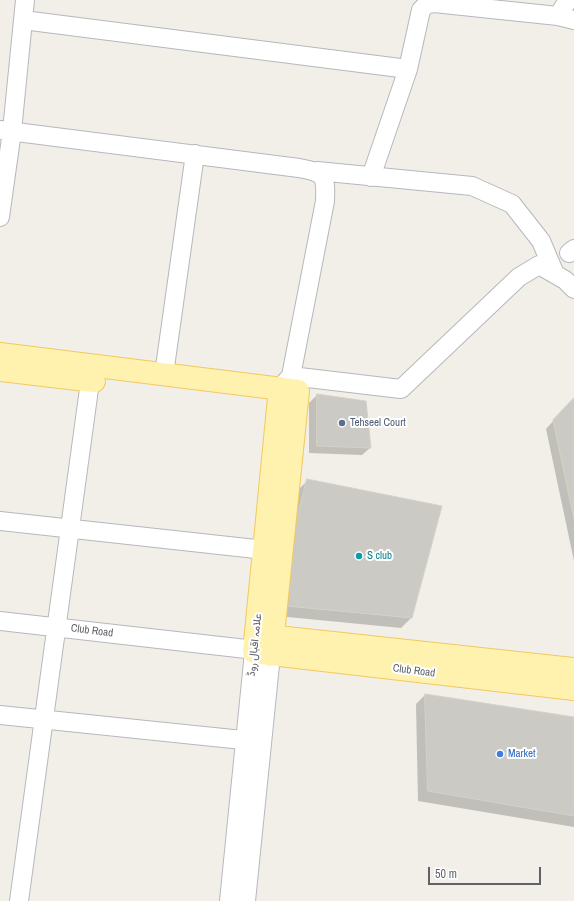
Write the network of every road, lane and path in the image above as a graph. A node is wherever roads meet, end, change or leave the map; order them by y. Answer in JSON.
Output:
{"nodes":[{"id":1,"x":25,"y":0,"type":"edge"},
{"id":2,"x":568,"y":0,"type":"edge"},
{"id":3,"x":566,"y":18,"type":"edge"},
{"id":4,"x":23,"y":20,"type":"junction"},
{"id":5,"x":408,"y":69,"type":"junction"},
{"id":6,"x":6,"y":131,"type":"edge"},
{"id":7,"x":195,"y":154,"type":"junction"},
{"id":8,"x":317,"y":171,"type":"junction"},
{"id":9,"x":371,"y":176,"type":"junction"},
{"id":10,"x":0,"y":217,"type":"edge"},
{"id":11,"x":555,"y":274,"type":"junction"},
{"id":12,"x":574,"y":288,"type":"edge"},
{"id":13,"x":0,"y":354,"type":"edge"},
{"id":14,"x":0,"y":370,"type":"edge"},
{"id":15,"x":91,"y":373,"type":"junction"},
{"id":16,"x":164,"y":374,"type":"junction"},
{"id":17,"x":289,"y":393,"type":"junction"},
{"id":18,"x":0,"y":521,"type":"edge"},
{"id":19,"x":69,"y":529,"type":"junction"},
{"id":20,"x":265,"y":550,"type":"junction"},
{"id":21,"x":0,"y":621,"type":"edge"},
{"id":22,"x":56,"y":627,"type":"junction"},
{"id":23,"x":262,"y":645,"type":"junction"},
{"id":24,"x":574,"y":669,"type":"edge"},
{"id":25,"x":574,"y":690,"type":"edge"},
{"id":26,"x":0,"y":715,"type":"edge"},
{"id":27,"x":44,"y":719,"type":"junction"},
{"id":28,"x":254,"y":741,"type":"junction"},
{"id":29,"x":19,"y":901,"type":"edge"},
{"id":30,"x":230,"y":901,"type":"edge"},
{"id":31,"x":246,"y":901,"type":"edge"}],
"edges":[{"from":1,"to":4,"type":"street"},
{"from":2,"to":3,"type":"street"},
{"from":3,"to":5,"type":"street"},
{"from":4,"to":5,"type":"street"},
{"from":4,"to":6,"type":"street"},
{"from":5,"to":9,"type":"street"},
{"from":6,"to":7,"type":"street"},
{"from":6,"to":10,"type":"street"},
{"from":7,"to":8,"type":"street"},
{"from":7,"to":16,"type":"street"},
{"from":8,"to":9,"type":"street"},
{"from":8,"to":17,"type":"street"},
{"from":9,"to":11,"type":"street"},
{"from":11,"to":12,"type":"street"},
{"from":11,"to":17,"type":"street"},
{"from":13,"to":15,"type":"main road"},
{"from":14,"to":15,"type":"main road"},
{"from":15,"to":16,"type":"main road"},
{"from":15,"to":17,"type":"main road"},
{"from":15,"to":19,"type":"street"},
{"from":16,"to":17,"type":"main road"},
{"from":17,"to":20,"type":"main road","name":"علامہ اقبال روڈ"},
{"from":17,"to":23,"type":"main road","name":"علامہ اقبال روڈ"},
{"from":18,"to":19,"type":"street"},
{"from":19,"to":20,"type":"street"},
{"from":19,"to":22,"type":"street"},
{"from":20,"to":23,"type":"main road","name":"علامہ اقبال روڈ"},
{"from":21,"to":22,"type":"street","name":"Club Road"},
{"from":22,"to":23,"type":"street","name":"Club Road"},
{"from":22,"to":27,"type":"street"},
{"from":23,"to":24,"type":"main road","name":"Club Road"},
{"from":23,"to":25,"type":"main road","name":"Club Road"},
{"from":23,"to":28,"type":"street","name":"علامہ اقبال روڈ"},
{"from":26,"to":27,"type":"street"},
{"from":27,"to":28,"type":"street"},
{"from":27,"to":29,"type":"street"},
{"from":28,"to":30,"type":"street","name":"علامہ اقبال روڈ"},
{"from":28,"to":31,"type":"street","name":"علامہ اقبال روڈ"}]}
